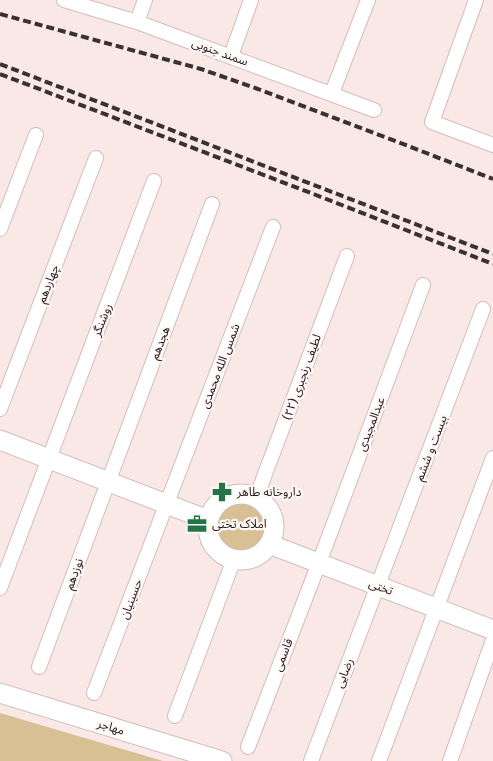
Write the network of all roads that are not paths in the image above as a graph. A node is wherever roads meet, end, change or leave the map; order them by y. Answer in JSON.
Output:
{"nodes":[{"id":1,"x":146,"y":0,"type":"edge"},
{"id":2,"x":251,"y":0,"type":"edge"},
{"id":3,"x":368,"y":0,"type":"edge"},
{"id":4,"x":476,"y":0,"type":"edge"},
{"id":5,"x":69,"y":1,"type":"edge"},
{"id":6,"x":137,"y":22,"type":"junction"},
{"id":7,"x":230,"y":56,"type":"junction"},
{"id":8,"x":332,"y":93,"type":"junction"},
{"id":9,"x":374,"y":110,"type":"dead end"},
{"id":10,"x":36,"y":135,"type":"dead end"},
{"id":11,"x":493,"y":145,"type":"edge"},
{"id":12,"x":96,"y":158,"type":"dead end"},
{"id":13,"x":154,"y":181,"type":"dead end"},
{"id":14,"x":212,"y":204,"type":"dead end"},
{"id":15,"x":273,"y":227,"type":"dead end"},
{"id":16,"x":0,"y":229,"type":"edge"},
{"id":17,"x":347,"y":256,"type":"dead end"},
{"id":18,"x":422,"y":285,"type":"dead end"},
{"id":19,"x":483,"y":309,"type":"dead end"},
{"id":20,"x":0,"y":409,"type":"edge"},
{"id":21,"x":0,"y":440,"type":"edge"},
{"id":22,"x":493,"y":458,"type":"edge"},
{"id":23,"x":50,"y":459,"type":"junction"},
{"id":24,"x":108,"y":482,"type":"junction"},
{"id":25,"x":256,"y":498,"type":"junction"},
{"id":26,"x":167,"y":504,"type":"junction"},
{"id":27,"x":208,"y":520,"type":"junction"},
{"id":28,"x":269,"y":544,"type":"junction"},
{"id":29,"x":234,"y":559,"type":"junction"},
{"id":30,"x":318,"y":563,"type":"junction"},
{"id":31,"x":378,"y":586,"type":"junction"},
{"id":32,"x":0,"y":588,"type":"edge"},
{"id":33,"x":436,"y":608,"type":"junction"},
{"id":34,"x":493,"y":630,"type":"edge"},
{"id":35,"x":493,"y":640,"type":"edge"},
{"id":36,"x":40,"y":667,"type":"dead end"},
{"id":37,"x":94,"y":692,"type":"dead end"},
{"id":38,"x":0,"y":693,"type":"edge"},
{"id":39,"x":175,"y":716,"type":"dead end"},
{"id":40,"x":248,"y":747,"type":"dead end"},
{"id":41,"x":222,"y":761,"type":"edge"},
{"id":42,"x":311,"y":761,"type":"edge"},
{"id":43,"x":379,"y":761,"type":"edge"},
{"id":44,"x":450,"y":761,"type":"edge"}],
"edges":[{"from":1,"to":6,"type":"street"},
{"from":2,"to":7,"type":"street"},
{"from":3,"to":8,"type":"street"},
{"from":4,"to":11,"type":"street"},
{"from":5,"to":6,"type":"street","name":"سمند جنوبی"},
{"from":6,"to":7,"type":"street","name":"سمند جنوبی"},
{"from":7,"to":8,"type":"street","name":"سمند جنوبی"},
{"from":8,"to":9,"type":"street","name":"سمند جنوبی"},
{"from":10,"to":16,"type":"street"},
{"from":12,"to":20,"type":"street","name":"چهاردهم"},
{"from":13,"to":23,"type":"street","name":"روشنگر"},
{"from":14,"to":24,"type":"street","name":"هجدهم"},
{"from":15,"to":26,"type":"street","name":"شمس الله محمدی"},
{"from":17,"to":25,"type":"street","name":"لطیف رنجبری (۲۲)"},
{"from":18,"to":30,"type":"street","name":"عبدالمجیدی"},
{"from":19,"to":31,"type":"street","name":"بیست و ششم"},
{"from":21,"to":23,"type":"main road"},
{"from":22,"to":33,"type":"street"},
{"from":23,"to":24,"type":"main road"},
{"from":23,"to":32,"type":"street","name":"روشنگر"},
{"from":24,"to":26,"type":"main road"},
{"from":24,"to":36,"type":"street","name":"نوزدهم"},
{"from":25,"to":27,"type":"main road"},
{"from":25,"to":28,"type":"main road"},
{"from":26,"to":27,"type":"main road"},
{"from":26,"to":37,"type":"street","name":"حسینیان"},
{"from":27,"to":29,"type":"main road"},
{"from":28,"to":29,"type":"main road"},
{"from":28,"to":30,"type":"main road","name":"تختی"},
{"from":29,"to":39,"type":"street"},
{"from":30,"to":31,"type":"main road","name":"تختی"},
{"from":30,"to":40,"type":"street","name":"قاسمی"},
{"from":31,"to":33,"type":"main road","name":"تختی"},
{"from":31,"to":42,"type":"street","name":"رضایی"},
{"from":33,"to":34,"type":"main road","name":"تختی"},
{"from":33,"to":43,"type":"street"},
{"from":35,"to":44,"type":"street"},
{"from":38,"to":41,"type":"main road","name":"مهاجر"}]}
